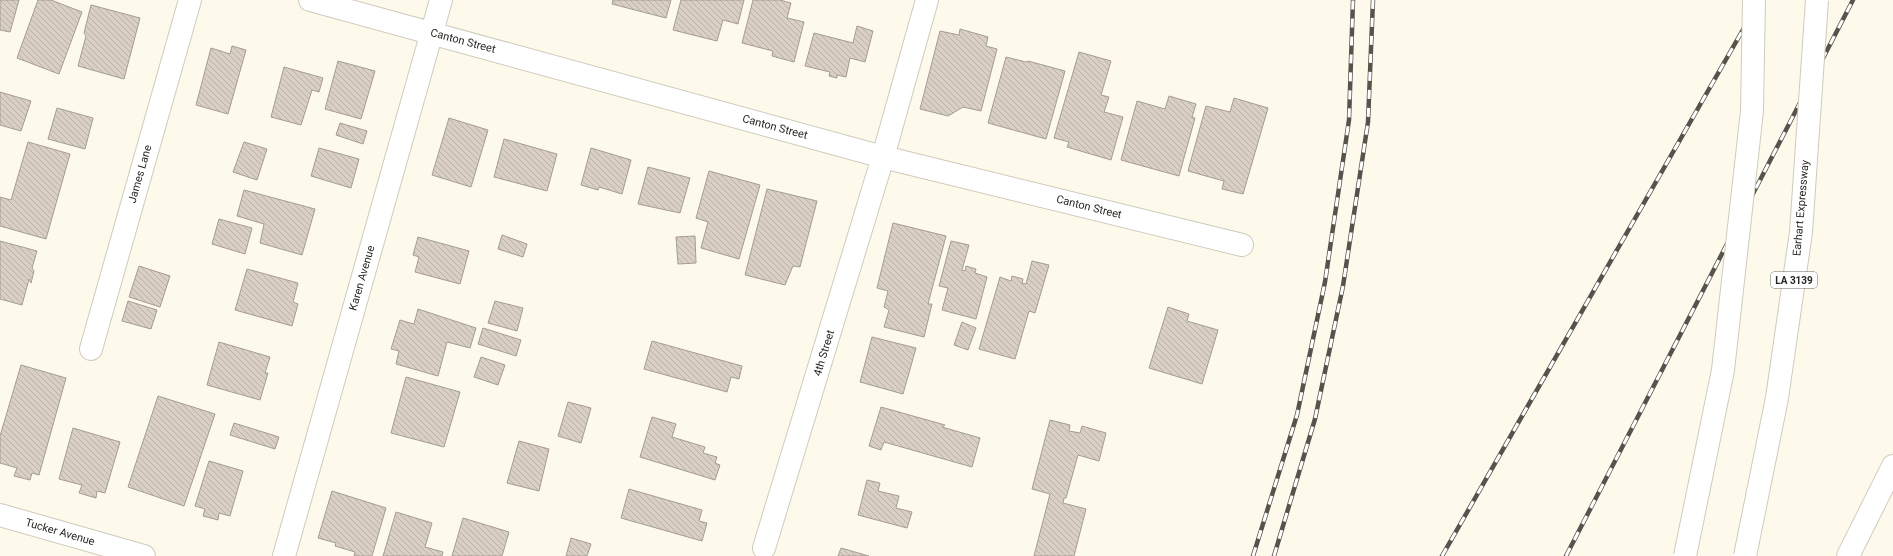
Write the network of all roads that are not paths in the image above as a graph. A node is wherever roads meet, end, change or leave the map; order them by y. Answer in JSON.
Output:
{"nodes":[{"id":1,"x":190,"y":0,"type":"edge"},
{"id":2,"x":310,"y":0,"type":"edge"},
{"id":3,"x":441,"y":0,"type":"edge"},
{"id":4,"x":927,"y":0,"type":"edge"},
{"id":5,"x":1754,"y":0,"type":"edge"},
{"id":6,"x":1817,"y":0,"type":"edge"},
{"id":7,"x":431,"y":33,"type":"junction"},
{"id":8,"x":883,"y":157,"type":"junction"},
{"id":9,"x":1242,"y":245,"type":"dead end"},
{"id":10,"x":91,"y":349,"type":"dead end"},
{"id":11,"x":1893,"y":466,"type":"edge"},
{"id":12,"x":0,"y":514,"type":"edge"},
{"id":13,"x":764,"y":548,"type":"dead end"},
{"id":14,"x":144,"y":556,"type":"edge"},
{"id":15,"x":284,"y":556,"type":"edge"},
{"id":16,"x":1685,"y":556,"type":"edge"},
{"id":17,"x":1745,"y":556,"type":"edge"},
{"id":18,"x":1848,"y":556,"type":"edge"}],
"edges":[{"from":1,"to":10,"type":"main road","name":"James Lane"},
{"from":2,"to":7,"type":"main road","name":"Canton Street"},
{"from":3,"to":7,"type":"main road","name":"Karen Avenue"},
{"from":4,"to":8,"type":"main road","name":"4th Street"},
{"from":5,"to":16,"type":"main road","bridge":true},
{"from":6,"to":17,"type":"main road","name":"Earhart Expressway","number":"LA 3139","bridge":true},
{"from":7,"to":8,"type":"main road","name":"Canton Street"},
{"from":7,"to":15,"type":"main road","name":"Karen Avenue"},
{"from":8,"to":9,"type":"main road","name":"Canton Street"},
{"from":8,"to":13,"type":"main road","name":"4th Street"},
{"from":11,"to":18,"type":"main road"},
{"from":12,"to":14,"type":"main road","name":"Tucker Avenue"}]}
